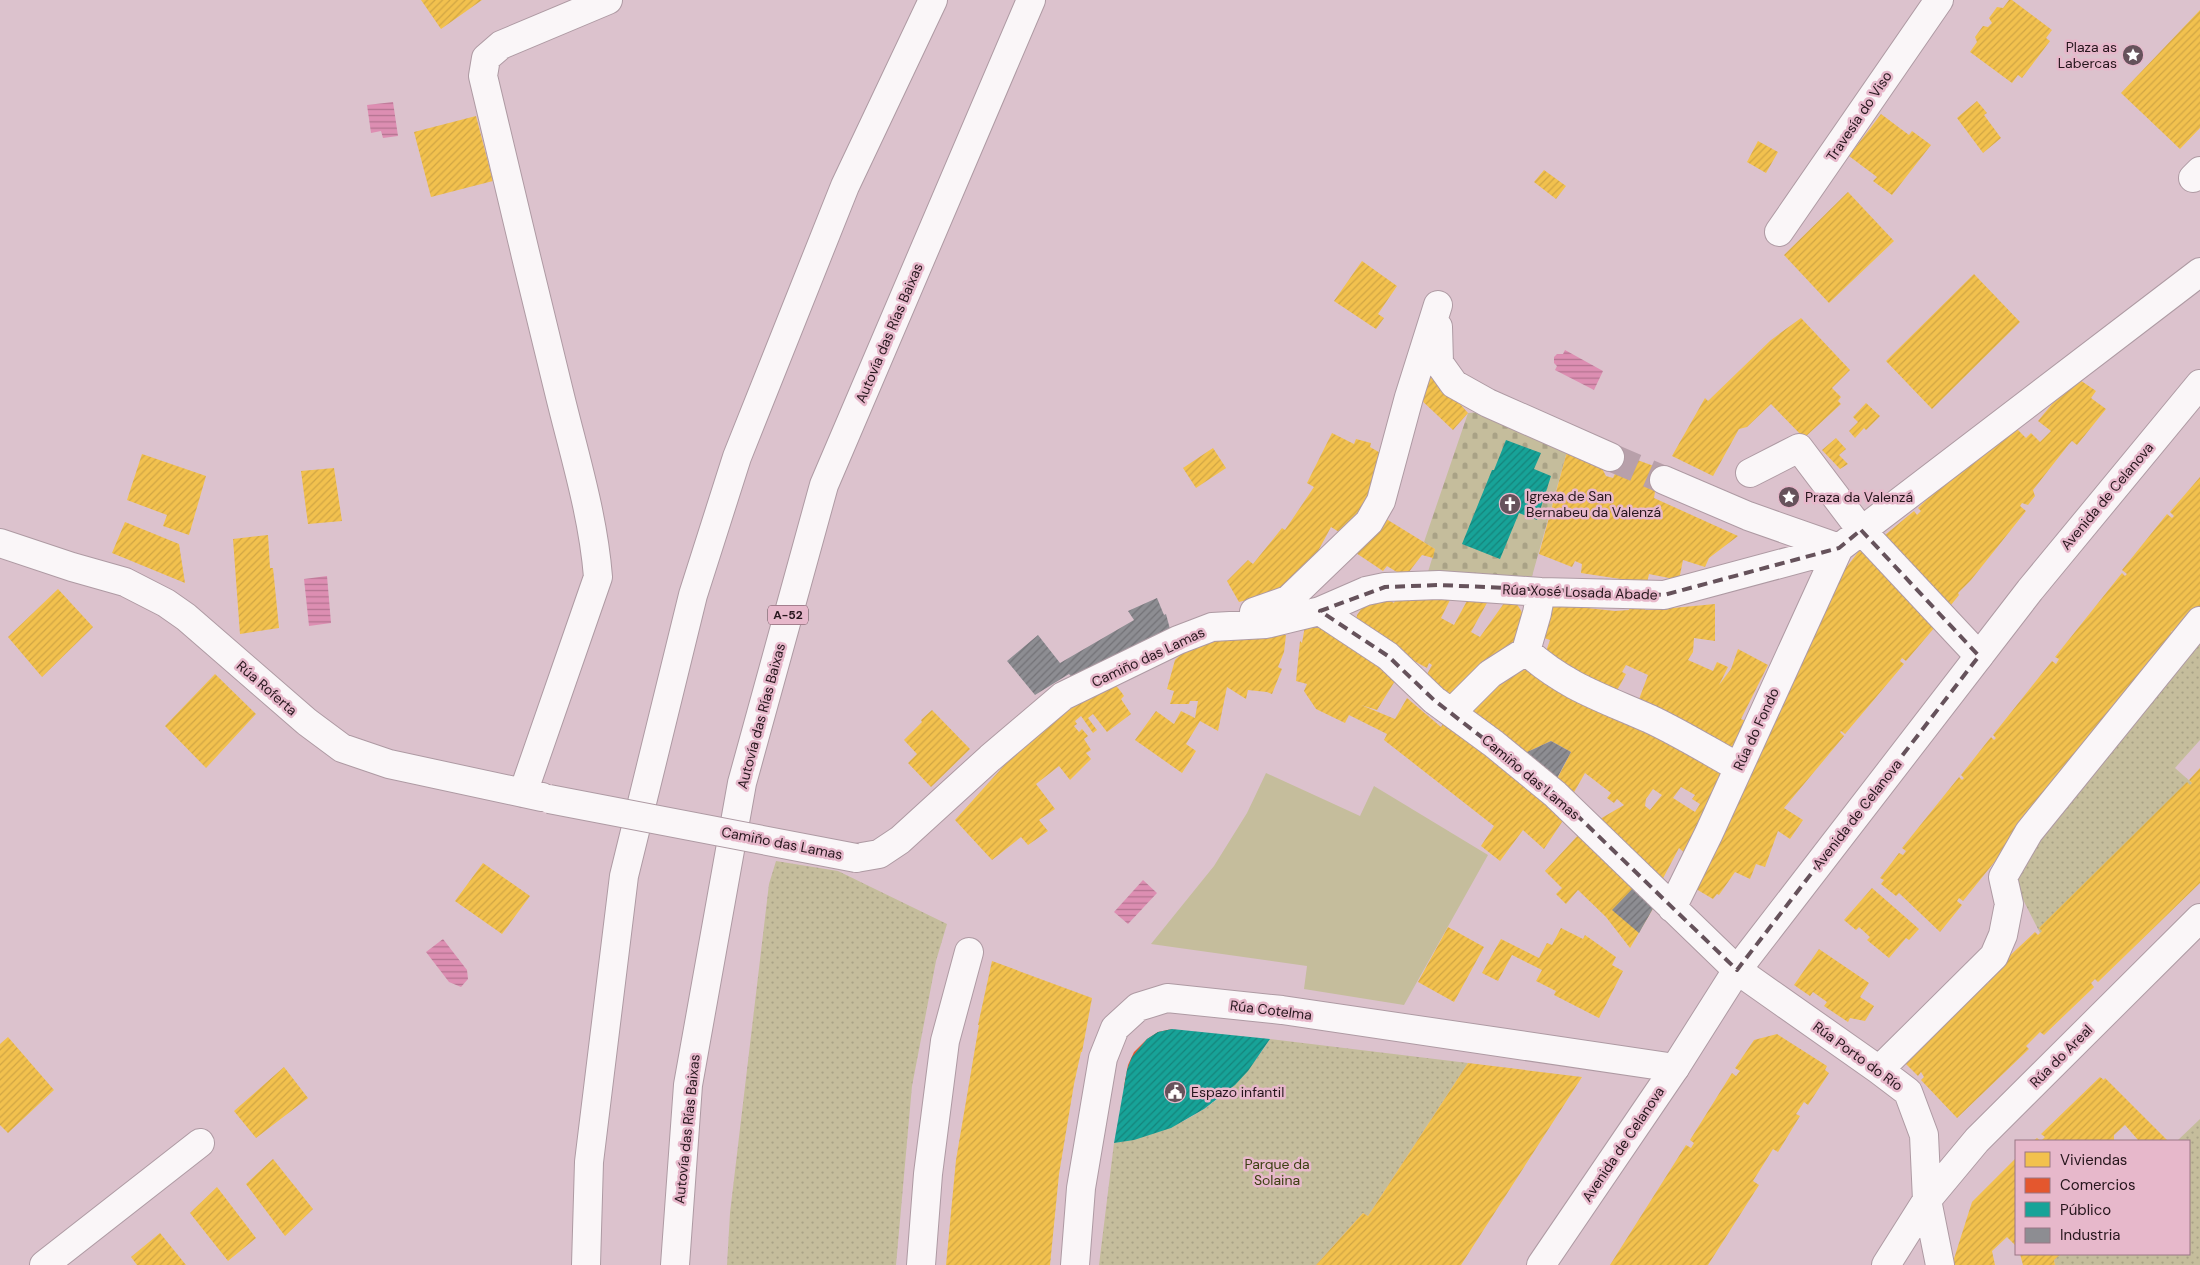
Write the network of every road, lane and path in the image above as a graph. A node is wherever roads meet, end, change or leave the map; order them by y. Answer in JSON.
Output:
{"nodes":[{"id":1,"x":608,"y":0,"type":"edge"},
{"id":2,"x":933,"y":0,"type":"edge"},
{"id":3,"x":1031,"y":0,"type":"edge"},
{"id":4,"x":1939,"y":0,"type":"edge"},
{"id":5,"x":1779,"y":232,"type":"dead end"},
{"id":6,"x":2200,"y":272,"type":"edge"},
{"id":7,"x":2200,"y":384,"type":"edge"},
{"id":8,"x":1610,"y":457,"type":"tunnel mouth"},
{"id":9,"x":1750,"y":473,"type":"dead end"},
{"id":10,"x":1664,"y":480,"type":"tunnel mouth"},
{"id":11,"x":1861,"y":530,"type":"junction"},
{"id":12,"x":0,"y":543,"type":"edge"},
{"id":13,"x":1839,"y":548,"type":"junction"},
{"id":14,"x":1541,"y":592,"type":"junction"},
{"id":15,"x":1320,"y":610,"type":"junction"},
{"id":16,"x":2200,"y":621,"type":"edge"},
{"id":17,"x":1212,"y":627,"type":"junction"},
{"id":18,"x":1526,"y":651,"type":"junction"},
{"id":19,"x":1979,"y":656,"type":"junction"},
{"id":20,"x":1452,"y":712,"type":"junction"},
{"id":21,"x":1738,"y":767,"type":"junction"},
{"id":22,"x":536,"y":796,"type":"junction"},
{"id":23,"x":1672,"y":908,"type":"junction"},
{"id":24,"x":2200,"y":918,"type":"edge"},
{"id":25,"x":969,"y":952,"type":"dead end"},
{"id":26,"x":1737,"y":970,"type":"junction"},
{"id":27,"x":1675,"y":1068,"type":"junction"},
{"id":28,"x":1879,"y":1070,"type":"junction"},
{"id":29,"x":200,"y":1143,"type":"dead end"},
{"id":30,"x":1928,"y":1200,"type":"junction"},
{"id":31,"x":44,"y":1265,"type":"edge"},
{"id":32,"x":586,"y":1265,"type":"edge"},
{"id":33,"x":675,"y":1265,"type":"edge"},
{"id":34,"x":920,"y":1265,"type":"edge"},
{"id":35,"x":1075,"y":1265,"type":"edge"},
{"id":36,"x":1541,"y":1265,"type":"edge"},
{"id":37,"x":1886,"y":1265,"type":"edge"},
{"id":38,"x":1940,"y":1265,"type":"edge"}],
"edges":[{"from":1,"to":22,"type":"main road"},
{"from":2,"to":32,"type":"main road"},
{"from":3,"to":33,"type":"main road","name":"Autovía das Rías Baixas","number":"A-52"},
{"from":4,"to":5,"type":"main road","name":"Travesía do Viso"},
{"from":6,"to":11,"type":"main road","name":"Rúa Xosé Losada Abade"},
{"from":7,"to":19,"type":"main road","name":"Avenida de Celanova"},
{"from":8,"to":17,"type":"main road"},
{"from":9,"to":11,"type":"main road"},
{"from":10,"to":13,"type":"main road"},
{"from":11,"to":13,"type":"main road","name":"Rúa Xosé Losada Abade"},
{"from":11,"to":19,"type":"main road"},
{"from":12,"to":22,"type":"main road","name":"Rúa Roferta"},
{"from":13,"to":14,"type":"main road","name":"Rúa Xosé Losada Abade"},
{"from":13,"to":21,"type":"main road","name":"Rúa do Fondo"},
{"from":14,"to":15,"type":"main road","name":"Rúa Xosé Losada Abade"},
{"from":14,"to":18,"type":"main road"},
{"from":15,"to":17,"type":"main road","name":"Camiño das Lamas"},
{"from":15,"to":20,"type":"main road","name":"Camiño das Lamas"},
{"from":16,"to":28,"type":"main road"},
{"from":17,"to":22,"type":"main road","name":"Camiño das Lamas","bridge":true},
{"from":18,"to":20,"type":"main road"},
{"from":18,"to":21,"type":"main road"},
{"from":19,"to":26,"type":"main road","name":"Avenida de Celanova"},
{"from":20,"to":23,"type":"main road","name":"Camiño das Lamas"},
{"from":21,"to":23,"type":"main road","name":"Rúa do Fondo"},
{"from":23,"to":26,"type":"main road","name":"Camiño das Lamas"},
{"from":24,"to":30,"type":"main road","name":"Rúa do Areal"},
{"from":25,"to":34,"type":"main road"},
{"from":26,"to":27,"type":"main road","name":"Avenida de Celanova"},
{"from":26,"to":28,"type":"main road","name":"Rúa Porto do Río"},
{"from":27,"to":35,"type":"main road","name":"Rúa Cotelma"},
{"from":27,"to":36,"type":"main road","name":"Avenida de Celanova"},
{"from":28,"to":30,"type":"main road","name":"Rúa Porto do Río"},
{"from":29,"to":31,"type":"main road"},
{"from":30,"to":37,"type":"main road","name":"Rúa do Areal"},
{"from":30,"to":38,"type":"main road","name":"Rúa Porto do Río"}]}
